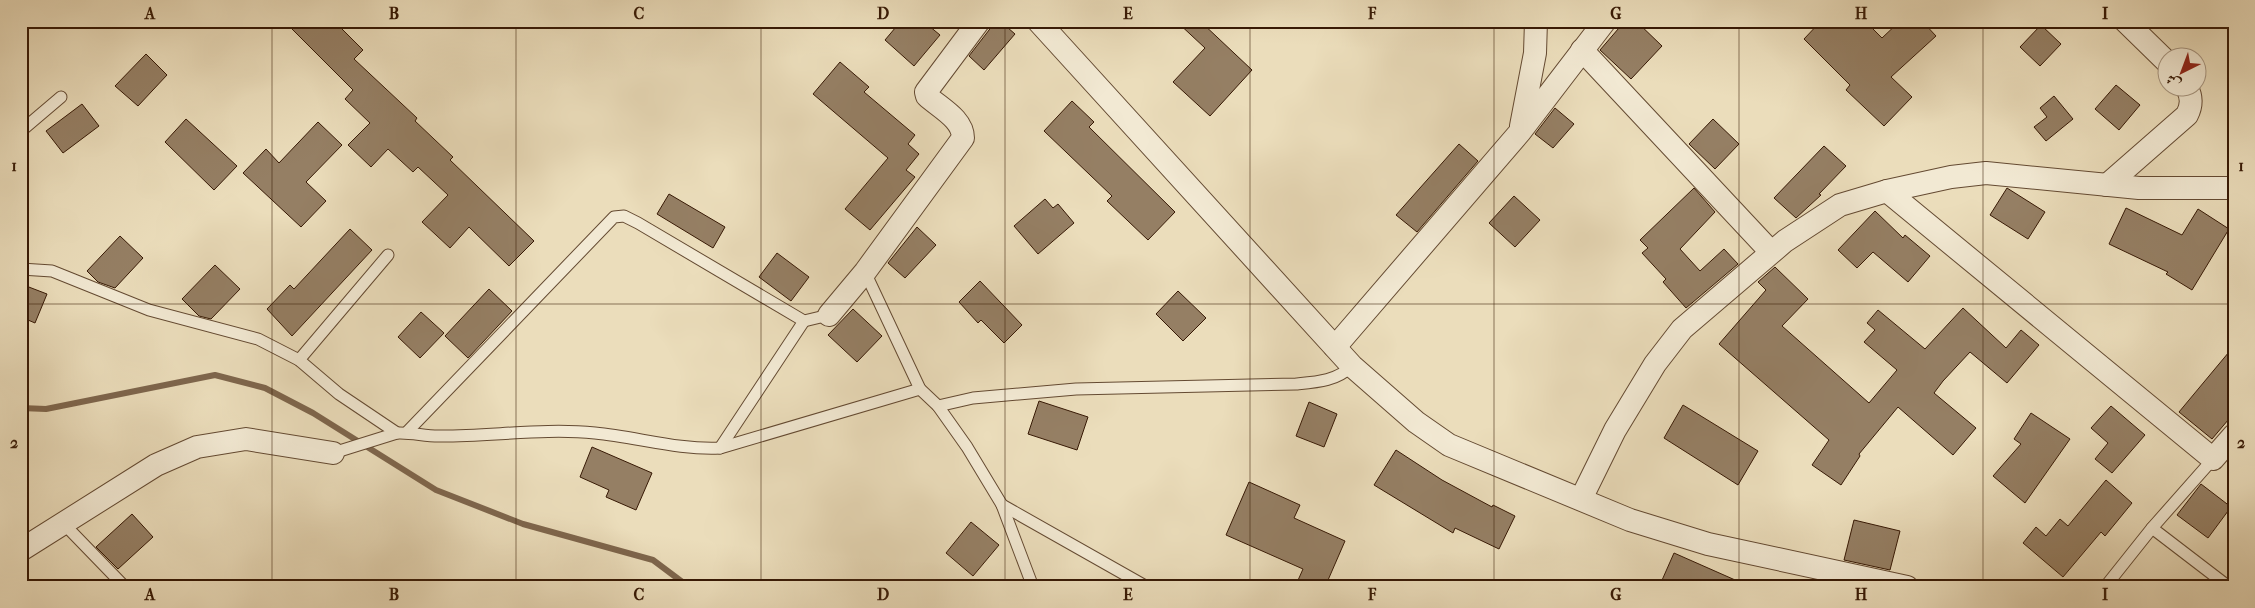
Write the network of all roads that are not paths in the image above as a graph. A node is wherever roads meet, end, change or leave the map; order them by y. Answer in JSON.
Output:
{"nodes":[{"id":1,"x":979,"y":21,"type":"edge"},
{"id":2,"x":1038,"y":21,"type":"edge"},
{"id":3,"x":1536,"y":21,"type":"edge"},
{"id":4,"x":1605,"y":21,"type":"edge"},
{"id":5,"x":2125,"y":21,"type":"edge"},
{"id":6,"x":1582,"y":50,"type":"junction"},
{"id":7,"x":2158,"y":53,"type":"edge"},
{"id":8,"x":61,"y":97,"type":"dead end"},
{"id":9,"x":2191,"y":98,"type":"edge"},
{"id":10,"x":21,"y":131,"type":"edge"},
{"id":11,"x":1520,"y":132,"type":"junction"},
{"id":12,"x":2107,"y":185,"type":"junction"},
{"id":13,"x":2234,"y":188,"type":"edge"},
{"id":14,"x":1886,"y":191,"type":"junction"},
{"id":15,"x":1771,"y":252,"type":"junction"},
{"id":16,"x":388,"y":255,"type":"dead end"},
{"id":17,"x":21,"y":269,"type":"edge"},
{"id":18,"x":865,"y":272,"type":"junction"},
{"id":19,"x":829,"y":315,"type":"joint"},
{"id":20,"x":804,"y":320,"type":"junction"},
{"id":21,"x":1335,"y":347,"type":"junction"},
{"id":22,"x":299,"y":360,"type":"junction"},
{"id":23,"x":1352,"y":366,"type":"junction"},
{"id":24,"x":920,"y":389,"type":"junction"},
{"id":25,"x":938,"y":406,"type":"junction"},
{"id":26,"x":402,"y":433,"type":"junction"},
{"id":27,"x":2234,"y":435,"type":"edge"},
{"id":28,"x":720,"y":448,"type":"junction"},
{"id":29,"x":333,"y":453,"type":"joint"},
{"id":30,"x":2214,"y":459,"type":"junction"},
{"id":31,"x":1581,"y":499,"type":"junction"},
{"id":32,"x":1002,"y":505,"type":"junction"},
{"id":33,"x":63,"y":523,"type":"junction"},
{"id":34,"x":2152,"y":528,"type":"junction"},
{"id":35,"x":21,"y":550,"type":"edge"},
{"id":36,"x":125,"y":587,"type":"edge"},
{"id":37,"x":1033,"y":587,"type":"edge"},
{"id":38,"x":1147,"y":587,"type":"edge"},
{"id":39,"x":1907,"y":587,"type":"edge"},
{"id":40,"x":2105,"y":587,"type":"edge"},
{"id":41,"x":2229,"y":587,"type":"edge"}],
"edges":[{"from":1,"to":18,"type":"street"},
{"from":2,"to":21,"type":"street"},
{"from":3,"to":11,"type":"street"},
{"from":4,"to":6,"type":"street"},
{"from":5,"to":7,"type":"street"},
{"from":6,"to":11,"type":"street"},
{"from":6,"to":15,"type":"street"},
{"from":8,"to":10,"type":"lane"},
{"from":9,"to":12,"type":"street"},
{"from":11,"to":21,"type":"street"},
{"from":12,"to":13,"type":"street"},
{"from":12,"to":14,"type":"street"},
{"from":14,"to":15,"type":"street"},
{"from":14,"to":30,"type":"street"},
{"from":15,"to":31,"type":"street"},
{"from":16,"to":22,"type":"lane"},
{"from":17,"to":22,"type":"lane"},
{"from":18,"to":19,"type":"street"},
{"from":18,"to":24,"type":"lane"},
{"from":19,"to":20,"type":"lane"},
{"from":20,"to":26,"type":"lane"},
{"from":20,"to":28,"type":"lane"},
{"from":21,"to":23,"type":"street"},
{"from":22,"to":26,"type":"lane"},
{"from":23,"to":25,"type":"lane"},
{"from":23,"to":31,"type":"street"},
{"from":24,"to":25,"type":"lane"},
{"from":24,"to":28,"type":"lane"},
{"from":25,"to":32,"type":"lane"},
{"from":26,"to":28,"type":"lane"},
{"from":26,"to":29,"type":"lane"},
{"from":27,"to":30,"type":"street"},
{"from":29,"to":33,"type":"street"},
{"from":30,"to":34,"type":"lane"},
{"from":31,"to":39,"type":"street"},
{"from":32,"to":37,"type":"lane"},
{"from":32,"to":38,"type":"lane"},
{"from":33,"to":35,"type":"street"},
{"from":33,"to":36,"type":"lane"},
{"from":34,"to":40,"type":"lane"},
{"from":34,"to":41,"type":"lane"}]}
